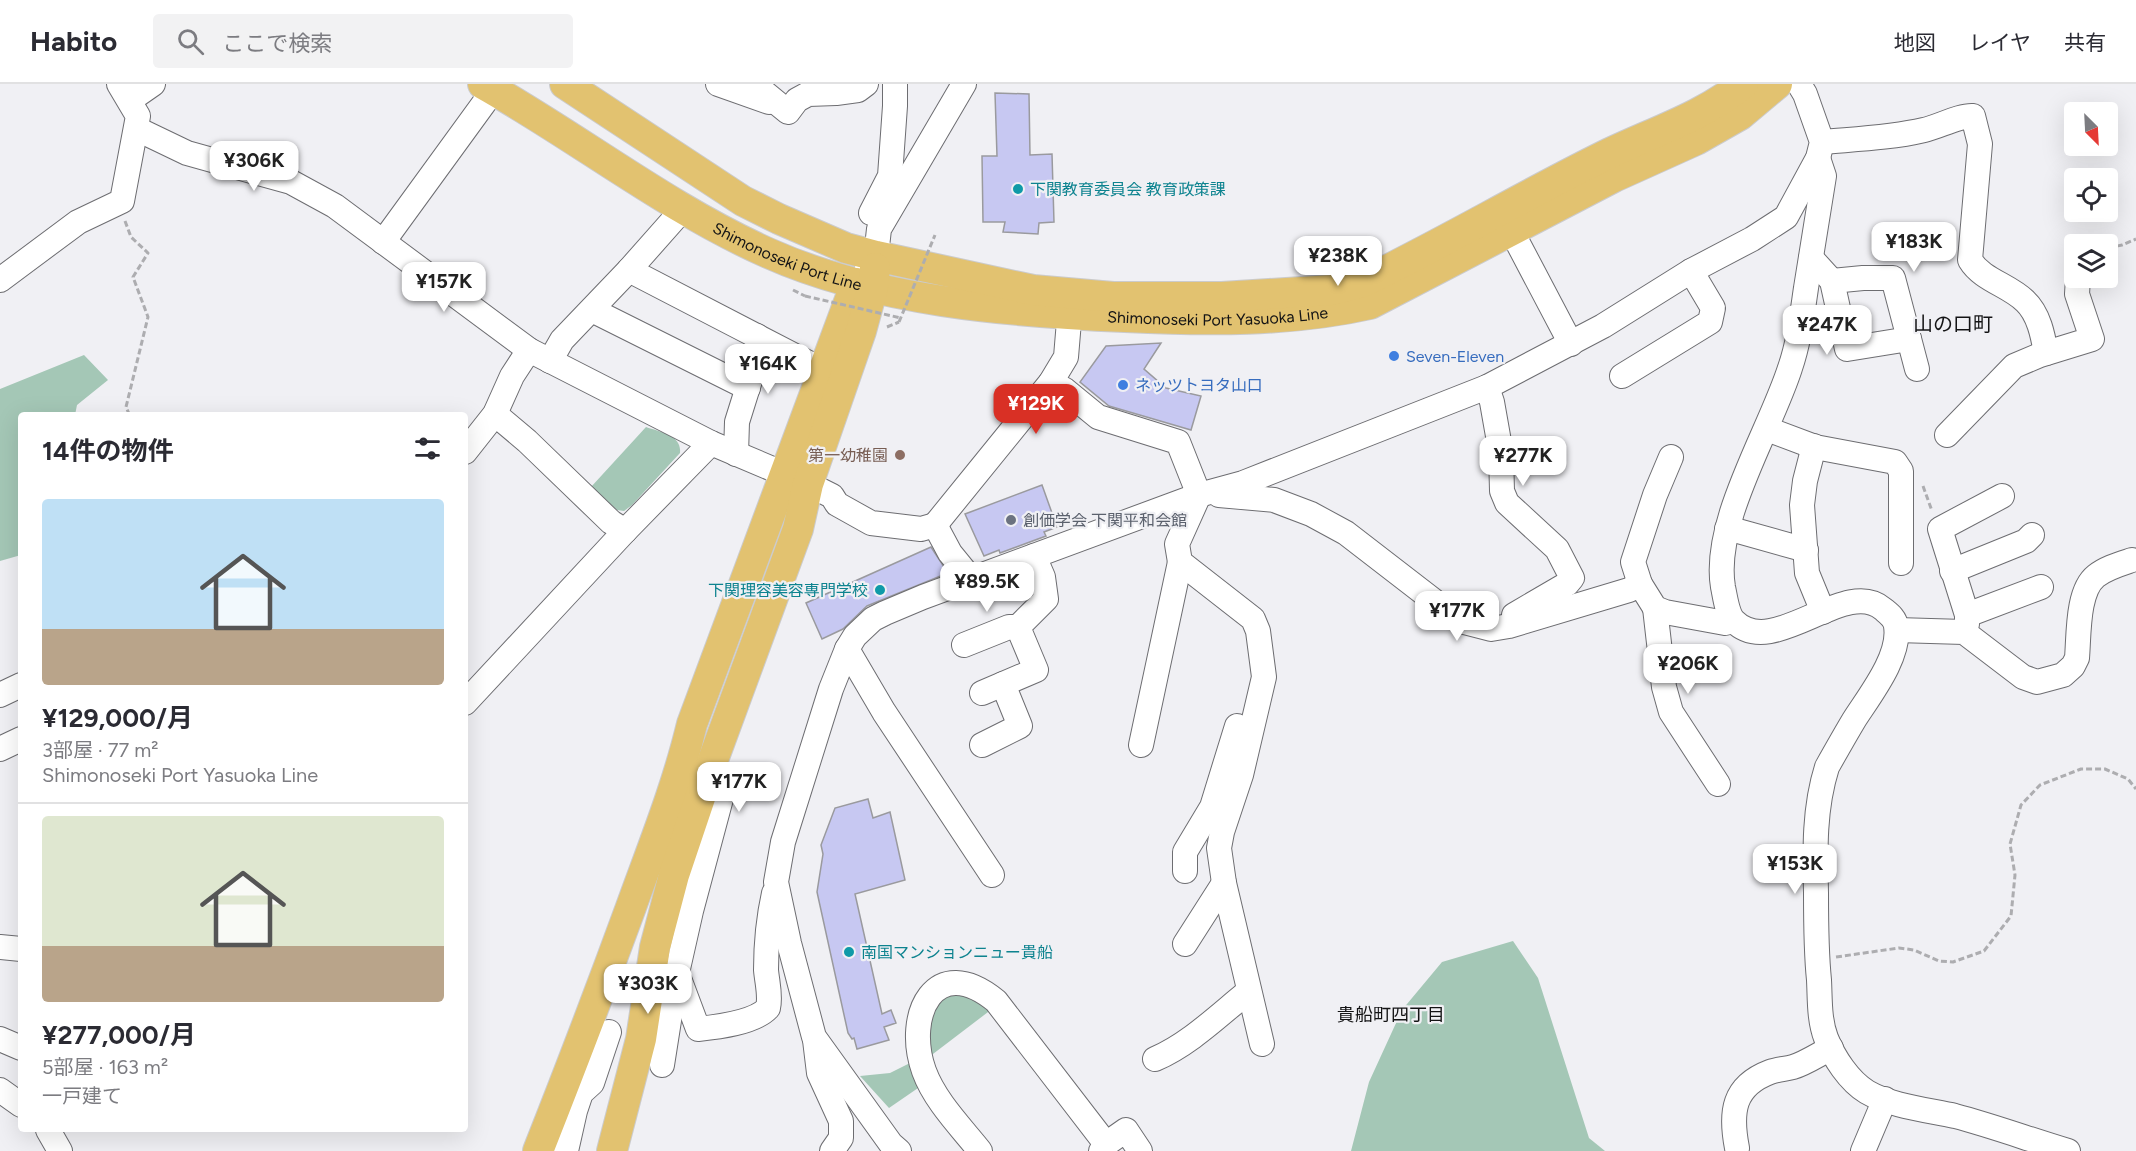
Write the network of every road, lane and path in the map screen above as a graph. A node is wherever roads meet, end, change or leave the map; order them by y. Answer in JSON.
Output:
{"nodes":[{"id":1,"x":153,"y":84,"type":"edge"},
{"id":2,"x":565,"y":84,"type":"edge"},
{"id":3,"x":718,"y":84,"type":"edge"},
{"id":4,"x":754,"y":84,"type":"edge"},
{"id":5,"x":866,"y":84,"type":"edge"},
{"id":6,"x":895,"y":84,"type":"edge"},
{"id":7,"x":964,"y":84,"type":"edge"},
{"id":8,"x":1743,"y":84,"type":"edge"},
{"id":9,"x":1777,"y":84,"type":"edge"},
{"id":10,"x":1799,"y":84,"type":"edge"},
{"id":11,"x":492,"y":86,"type":"edge"},
{"id":12,"x":124,"y":92,"type":"edge"},
{"id":13,"x":780,"y":105,"type":"junction"},
{"id":14,"x":137,"y":129,"type":"junction"},
{"id":15,"x":1820,"y":150,"type":"junction"},
{"id":16,"x":118,"y":203,"type":"junction"},
{"id":17,"x":682,"y":209,"type":"junction"},
{"id":18,"x":1511,"y":230,"type":"junction"},
{"id":19,"x":936,"y":235,"type":"dead end"},
{"id":20,"x":2136,"y":239,"type":"edge"},
{"id":21,"x":383,"y":242,"type":"junction"},
{"id":22,"x":877,"y":242,"type":"junction"},
{"id":23,"x":2118,"y":246,"type":"edge"},
{"id":24,"x":1811,"y":258,"type":"junction"},
{"id":25,"x":4,"y":270,"type":"edge"},
{"id":26,"x":629,"y":270,"type":"junction"},
{"id":27,"x":1691,"y":271,"type":"junction"},
{"id":28,"x":1832,"y":281,"type":"junction"},
{"id":29,"x":865,"y":285,"type":"junction"},
{"id":30,"x":2077,"y":288,"type":"edge"},
{"id":31,"x":805,"y":296,"type":"dead end"},
{"id":32,"x":1070,"y":304,"type":"junction"},
{"id":33,"x":592,"y":310,"type":"junction"},
{"id":34,"x":757,"y":336,"type":"junction"},
{"id":35,"x":1909,"y":339,"type":"junction"},
{"id":36,"x":1571,"y":344,"type":"junction"},
{"id":37,"x":2046,"y":353,"type":"junction"},
{"id":38,"x":540,"y":356,"type":"junction"},
{"id":39,"x":1917,"y":369,"type":"dead end"},
{"id":40,"x":822,"y":370,"type":"junction"},
{"id":41,"x":1622,"y":376,"type":"dead end"},
{"id":42,"x":1051,"y":382,"type":"junction"},
{"id":43,"x":1487,"y":387,"type":"junction"},
{"id":44,"x":748,"y":388,"type":"junction"},
{"id":45,"x":128,"y":412,"type":"edge"},
{"id":46,"x":495,"y":414,"type":"junction"},
{"id":47,"x":1767,"y":429,"type":"junction"},
{"id":48,"x":1947,"y":435,"type":"dead end"},
{"id":49,"x":711,"y":443,"type":"junction"},
{"id":50,"x":1814,"y":446,"type":"junction"},
{"id":51,"x":468,"y":448,"type":"edge"},
{"id":52,"x":736,"y":454,"type":"junction"},
{"id":53,"x":1671,"y":457,"type":"dead end"},
{"id":54,"x":796,"y":479,"type":"junction"},
{"id":55,"x":1199,"y":495,"type":"junction"},
{"id":56,"x":2002,"y":496,"type":"dead end"},
{"id":57,"x":935,"y":525,"type":"junction"},
{"id":58,"x":1727,"y":530,"type":"junction"},
{"id":59,"x":625,"y":531,"type":"junction"},
{"id":60,"x":2032,"y":535,"type":"dead end"},
{"id":61,"x":1806,"y":550,"type":"junction"},
{"id":62,"x":1034,"y":556,"type":"junction"},
{"id":63,"x":2132,"y":560,"type":"dead end"},
{"id":64,"x":1180,"y":562,"type":"junction"},
{"id":65,"x":1901,"y":563,"type":"dead end"},
{"id":66,"x":1952,"y":571,"type":"junction"},
{"id":67,"x":972,"y":580,"type":"junction"},
{"id":68,"x":1640,"y":584,"type":"junction"},
{"id":69,"x":2041,"y":587,"type":"dead end"},
{"id":70,"x":1655,"y":608,"type":"junction"},
{"id":71,"x":1823,"y":612,"type":"junction"},
{"id":72,"x":1733,"y":621,"type":"junction"},
{"id":73,"x":1965,"y":624,"type":"junction"},
{"id":74,"x":1018,"y":627,"type":"junction"},
{"id":75,"x":1491,"y":629,"type":"junction"},
{"id":76,"x":1897,"y":630,"type":"junction"},
{"id":77,"x":964,"y":645,"type":"dead end"},
{"id":78,"x":1261,"y":646,"type":"junction"},
{"id":79,"x":847,"y":649,"type":"junction"},
{"id":80,"x":18,"y":686,"type":"edge"},
{"id":81,"x":0,"y":695,"type":"edge"},
{"id":82,"x":468,"y":700,"type":"edge"},
{"id":83,"x":18,"y":740,"type":"edge"},
{"id":84,"x":1141,"y":744,"type":"dead end"},
{"id":85,"x":982,"y":745,"type":"dead end"},
{"id":86,"x":0,"y":749,"type":"edge"},
{"id":87,"x":696,"y":767,"type":"junction"},
{"id":88,"x":1718,"y":784,"type":"dead end"},
{"id":89,"x":2136,"y":789,"type":"edge"},
{"id":90,"x":1185,"y":871,"type":"dead end"},
{"id":91,"x":992,"y":875,"type":"dead end"},
{"id":92,"x":776,"y":882,"type":"junction"},
{"id":93,"x":1224,"y":883,"type":"junction"},
{"id":94,"x":1185,"y":944,"type":"dead end"},
{"id":95,"x":0,"y":947,"type":"edge"},
{"id":96,"x":18,"y":949,"type":"edge"},
{"id":97,"x":1817,"y":962,"type":"junction"},
{"id":98,"x":677,"y":973,"type":"junction"},
{"id":99,"x":1249,"y":991,"type":"junction"},
{"id":100,"x":598,"y":1029,"type":"junction"},
{"id":101,"x":814,"y":1037,"type":"junction"},
{"id":102,"x":0,"y":1039,"type":"edge"},
{"id":103,"x":641,"y":1039,"type":"junction"},
{"id":104,"x":1262,"y":1044,"type":"dead end"},
{"id":105,"x":18,"y":1047,"type":"edge"},
{"id":106,"x":1831,"y":1048,"type":"junction"},
{"id":107,"x":1155,"y":1059,"type":"dead end"},
{"id":108,"x":662,"y":1065,"type":"dead end"},
{"id":109,"x":0,"y":1090,"type":"edge"},
{"id":110,"x":1885,"y":1099,"type":"junction"},
{"id":111,"x":18,"y":1103,"type":"edge"},
{"id":112,"x":49,"y":1132,"type":"edge"},
{"id":113,"x":2035,"y":1146,"type":"edge"},
{"id":114,"x":1104,"y":1148,"type":"edge"},
{"id":115,"x":1737,"y":1148,"type":"dead end"},
{"id":116,"x":895,"y":1149,"type":"edge"},
{"id":117,"x":60,"y":1151,"type":"edge"},
{"id":118,"x":537,"y":1151,"type":"edge"},
{"id":119,"x":566,"y":1151,"type":"edge"},
{"id":120,"x":612,"y":1151,"type":"edge"},
{"id":121,"x":832,"y":1151,"type":"edge"},
{"id":122,"x":980,"y":1151,"type":"edge"},
{"id":123,"x":1140,"y":1151,"type":"edge"},
{"id":124,"x":1863,"y":1151,"type":"edge"},
{"id":125,"x":2068,"y":1151,"type":"edge"}],
"edges":[{"from":1,"to":12,"type":"street"},
{"from":2,"to":22,"type":"main road"},
{"from":3,"to":13,"type":"street"},
{"from":4,"to":13,"type":"street"},
{"from":5,"to":13,"type":"street"},
{"from":6,"to":22,"type":"street"},
{"from":7,"to":22,"type":"street"},
{"from":8,"to":32,"type":"main road","name":"Shimonoseki Port Yasuoka Line"},
{"from":9,"to":18,"type":"main road","name":"Shimonoseki Port Yasuoka Line"},
{"from":10,"to":15,"type":"street"},
{"from":11,"to":17,"type":"main road","name":"Shimonoseki Port Line"},
{"from":11,"to":21,"type":"street"},
{"from":12,"to":14,"type":"street"},
{"from":14,"to":16,"type":"street"},
{"from":14,"to":21,"type":"street"},
{"from":15,"to":24,"type":"street"},
{"from":15,"to":27,"type":"street"},
{"from":15,"to":37,"type":"street"},
{"from":16,"to":25,"type":"street"},
{"from":16,"to":45,"type":"path"},
{"from":17,"to":26,"type":"street"},
{"from":17,"to":29,"type":"main road","name":"Shimonoseki Port Line"},
{"from":18,"to":32,"type":"main road","name":"Shimonoseki Port Yasuoka Line"},
{"from":18,"to":36,"type":"street"},
{"from":19,"to":31,"type":"path","bridge":true},
{"from":20,"to":23,"type":"path"},
{"from":21,"to":38,"type":"street"},
{"from":22,"to":29,"type":"main road","name":"Shimonoseki Port Line"},
{"from":22,"to":32,"type":"main road","name":"Shimonoseki Port Yasuoka Line"},
{"from":24,"to":28,"type":"street"},
{"from":24,"to":47,"type":"street"},
{"from":26,"to":33,"type":"street"},
{"from":26,"to":34,"type":"street"},
{"from":27,"to":36,"type":"street"},
{"from":27,"to":41,"type":"street"},
{"from":28,"to":35,"type":"street"},
{"from":28,"to":35,"type":"street"},
{"from":29,"to":32,"type":"main road","name":"Shimonoseki Port Yasuoka Line"},
{"from":29,"to":40,"type":"main road","name":"Shimonoseki Port Line"},
{"from":29,"to":54,"type":"main road","name":"Shimonoseki Port Line"},
{"from":30,"to":37,"type":"street"},
{"from":32,"to":42,"type":"street"},
{"from":33,"to":38,"type":"street"},
{"from":33,"to":44,"type":"street"},
{"from":34,"to":40,"type":"street"},
{"from":34,"to":44,"type":"street"},
{"from":35,"to":39,"type":"street"},
{"from":36,"to":43,"type":"street"},
{"from":37,"to":48,"type":"street"},
{"from":38,"to":46,"type":"street"},
{"from":38,"to":49,"type":"street"},
{"from":40,"to":54,"type":"main road","name":"Shimonoseki Port Line"},
{"from":42,"to":55,"type":"street"},
{"from":42,"to":57,"type":"street"},
{"from":43,"to":55,"type":"street"},
{"from":43,"to":75,"type":"street"},
{"from":44,"to":52,"type":"street"},
{"from":46,"to":51,"type":"street"},
{"from":46,"to":59,"type":"street"},
{"from":47,"to":50,"type":"street"},
{"from":47,"to":58,"type":"street"},
{"from":49,"to":52,"type":"street"},
{"from":49,"to":59,"type":"street"},
{"from":50,"to":61,"type":"street"},
{"from":50,"to":65,"type":"street"},
{"from":52,"to":54,"type":"street"},
{"from":53,"to":68,"type":"street"},
{"from":54,"to":57,"type":"street"},
{"from":54,"to":87,"type":"main road","name":"Shimonoseki Port Line"},
{"from":55,"to":62,"type":"street"},
{"from":55,"to":64,"type":"street"},
{"from":55,"to":75,"type":"street"},
{"from":56,"to":66,"type":"street"},
{"from":57,"to":67,"type":"street"},
{"from":58,"to":61,"type":"street"},
{"from":58,"to":72,"type":"street"},
{"from":59,"to":82,"type":"street"},
{"from":60,"to":66,"type":"street"},
{"from":61,"to":71,"type":"street"},
{"from":62,"to":67,"type":"street"},
{"from":62,"to":74,"type":"street"},
{"from":63,"to":73,"type":"street"},
{"from":64,"to":78,"type":"street"},
{"from":64,"to":84,"type":"street"},
{"from":66,"to":73,"type":"street"},
{"from":67,"to":79,"type":"street"},
{"from":68,"to":70,"type":"street"},
{"from":68,"to":75,"type":"street"},
{"from":69,"to":73,"type":"street"},
{"from":70,"to":72,"type":"street"},
{"from":70,"to":88,"type":"street"},
{"from":71,"to":72,"type":"street"},
{"from":71,"to":76,"type":"street"},
{"from":73,"to":76,"type":"street"},
{"from":74,"to":77,"type":"street"},
{"from":74,"to":85,"type":"street"},
{"from":76,"to":97,"type":"street"},
{"from":78,"to":90,"type":"street"},
{"from":78,"to":93,"type":"street"},
{"from":79,"to":91,"type":"street"},
{"from":79,"to":92,"type":"street"},
{"from":80,"to":81,"type":"street"},
{"from":83,"to":86,"type":"street"},
{"from":87,"to":98,"type":"street"},
{"from":87,"to":100,"type":"main road","name":"Shimonoseki Port Line"},
{"from":87,"to":103,"type":"main road","name":"Shimonoseki Port Line"},
{"from":89,"to":97,"type":"path"},
{"from":92,"to":98,"type":"street"},
{"from":92,"to":101,"type":"street"},
{"from":93,"to":94,"type":"street"},
{"from":93,"to":99,"type":"street"},
{"from":95,"to":96,"type":"street"},
{"from":97,"to":106,"type":"street"},
{"from":98,"to":108,"type":"street"},
{"from":99,"to":104,"type":"street"},
{"from":99,"to":107,"type":"street"},
{"from":100,"to":103,"type":"street"},
{"from":100,"to":118,"type":"main road","name":"Shimonoseki Port Line"},
{"from":100,"to":119,"type":"street"},
{"from":101,"to":116,"type":"street"},
{"from":101,"to":121,"type":"street"},
{"from":102,"to":105,"type":"street"},
{"from":103,"to":120,"type":"main road","name":"Shimonoseki Port Line"},
{"from":106,"to":110,"type":"street"},
{"from":106,"to":115,"type":"street"},
{"from":109,"to":111,"type":"street"},
{"from":110,"to":113,"type":"street"},
{"from":110,"to":124,"type":"street"},
{"from":112,"to":117,"type":"street"},
{"from":113,"to":125,"type":"street"},
{"from":114,"to":122,"type":"street"},
{"from":114,"to":123,"type":"street"}]}
